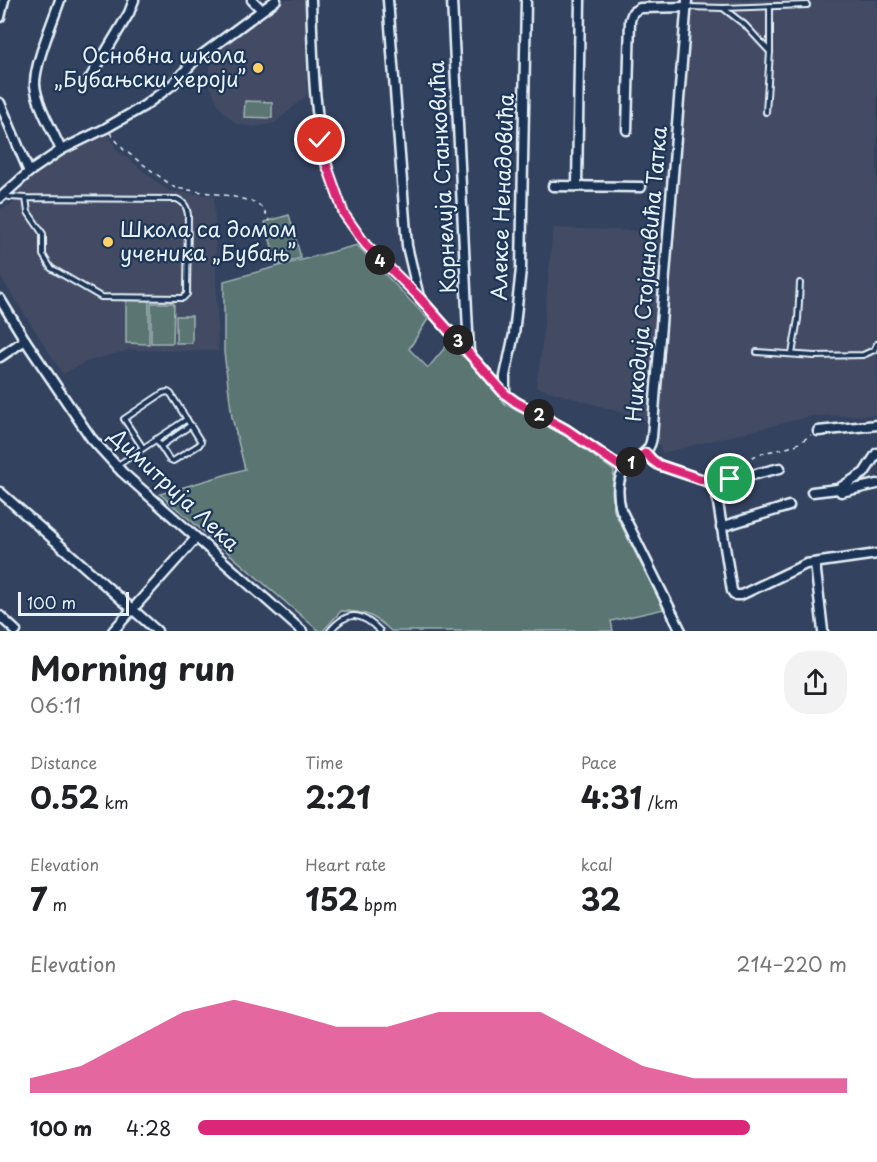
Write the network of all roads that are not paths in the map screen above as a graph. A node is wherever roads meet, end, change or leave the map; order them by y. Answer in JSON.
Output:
{"nodes":[{"id":1,"x":4,"y":0,"type":"edge"},
{"id":2,"x":60,"y":0,"type":"edge"},
{"id":3,"x":134,"y":0,"type":"edge"},
{"id":4,"x":252,"y":0,"type":"edge"},
{"id":5,"x":276,"y":0,"type":"edge"},
{"id":6,"x":311,"y":0,"type":"edge"},
{"id":7,"x":388,"y":0,"type":"edge"},
{"id":8,"x":452,"y":0,"type":"edge"},
{"id":9,"x":526,"y":0,"type":"edge"},
{"id":10,"x":580,"y":0,"type":"edge"},
{"id":11,"x":687,"y":3,"type":"edge"},
{"id":12,"x":807,"y":5,"type":"dead end"},
{"id":13,"x":770,"y":6,"type":"junction"},
{"id":14,"x":723,"y":8,"type":"junction"},
{"id":15,"x":262,"y":10,"type":"junction"},
{"id":16,"x":0,"y":17,"type":"edge"},
{"id":17,"x":770,"y":52,"type":"junction"},
{"id":18,"x":89,"y":80,"type":"dead end"},
{"id":19,"x":0,"y":103,"type":"edge"},
{"id":20,"x":766,"y":112,"type":"dead end"},
{"id":21,"x":627,"y":130,"type":"dead end"},
{"id":22,"x":61,"y":150,"type":"junction"},
{"id":23,"x":327,"y":166,"type":"road end"},
{"id":24,"x":29,"y":172,"type":"junction"},
{"id":25,"x":554,"y":186,"type":"dead end"},
{"id":26,"x":577,"y":186,"type":"junction"},
{"id":27,"x":641,"y":187,"type":"dead end"},
{"id":28,"x":3,"y":195,"type":"edge"},
{"id":29,"x":26,"y":198,"type":"junction"},
{"id":30,"x":800,"y":283,"type":"dead end"},
{"id":31,"x":0,"y":299,"type":"edge"},
{"id":32,"x":25,"y":340,"type":"junction"},
{"id":33,"x":877,"y":344,"type":"edge"},
{"id":34,"x":469,"y":352,"type":"junction"},
{"id":35,"x":757,"y":352,"type":"dead end"},
{"id":36,"x":792,"y":354,"type":"junction"},
{"id":37,"x":0,"y":357,"type":"edge"},
{"id":38,"x":505,"y":394,"type":"junction"},
{"id":39,"x":187,"y":418,"type":"junction"},
{"id":40,"x":191,"y":425,"type":"junction"},
{"id":41,"x":877,"y":425,"type":"edge"},
{"id":42,"x":818,"y":431,"type":"road end"},
{"id":43,"x":156,"y":439,"type":"junction"},
{"id":44,"x":161,"y":446,"type":"junction"},
{"id":45,"x":142,"y":448,"type":"junction"},
{"id":46,"x":646,"y":453,"type":"junction"},
{"id":47,"x":877,"y":453,"type":"edge"},
{"id":48,"x":117,"y":466,"type":"junction"},
{"id":49,"x":780,"y":468,"type":"dead end"},
{"id":50,"x":624,"y":469,"type":"junction"},
{"id":51,"x":715,"y":484,"type":"junction"},
{"id":52,"x":877,"y":484,"type":"edge"},
{"id":53,"x":838,"y":489,"type":"junction"},
{"id":54,"x":0,"y":492,"type":"edge"},
{"id":55,"x":812,"y":492,"type":"dead end"},
{"id":56,"x":789,"y":506,"type":"dead end"},
{"id":57,"x":721,"y":526,"type":"junction"},
{"id":58,"x":196,"y":538,"type":"junction"},
{"id":59,"x":877,"y":554,"type":"edge"},
{"id":60,"x":815,"y":562,"type":"junction"},
{"id":61,"x":132,"y":610,"type":"junction"},
{"id":62,"x":0,"y":616,"type":"edge"},
{"id":63,"x":16,"y":631,"type":"edge"},
{"id":64,"x":113,"y":631,"type":"edge"},
{"id":65,"x":157,"y":631,"type":"edge"},
{"id":66,"x":302,"y":631,"type":"edge"},
{"id":67,"x":330,"y":631,"type":"edge"},
{"id":68,"x":380,"y":631,"type":"edge"},
{"id":69,"x":681,"y":631,"type":"edge"},
{"id":70,"x":823,"y":631,"type":"edge"}],
"edges":[{"from":1,"to":16,"type":"street"},
{"from":2,"to":22,"type":"street"},
{"from":3,"to":18,"type":"street"},
{"from":4,"to":15,"type":"street"},
{"from":5,"to":15,"type":"street"},
{"from":6,"to":23,"type":"street"},
{"from":7,"to":34,"type":"street"},
{"from":8,"to":34,"type":"street","name":"Корнелија Станковића"},
{"from":9,"to":38,"type":"street","name":"Алексе Ненадовића"},
{"from":10,"to":26,"type":"street"},
{"from":11,"to":14,"type":"lane"},
{"from":11,"to":21,"type":"street"},
{"from":11,"to":46,"type":"street","name":"Никодија Стојановића Татка"},
{"from":12,"to":13,"type":"lane"},
{"from":13,"to":14,"type":"lane"},
{"from":13,"to":17,"type":"lane"},
{"from":14,"to":17,"type":"lane"},
{"from":15,"to":22,"type":"street"},
{"from":17,"to":20,"type":"lane"},
{"from":19,"to":24,"type":"street"},
{"from":22,"to":24,"type":"street"},
{"from":24,"to":28,"type":"street"},
{"from":25,"to":26,"type":"street"},
{"from":26,"to":27,"type":"street"},
{"from":28,"to":29,"type":"lane"},
{"from":29,"to":29,"type":"lane"},
{"from":30,"to":36,"type":"lane"},
{"from":31,"to":32,"type":"street","name":"Димитрија Лека"},
{"from":32,"to":37,"type":"street"},
{"from":32,"to":48,"type":"street","name":"Димитрија Лека"},
{"from":33,"to":36,"type":"lane"},
{"from":34,"to":38,"type":"street"},
{"from":35,"to":36,"type":"lane"},
{"from":38,"to":50,"type":"street"},
{"from":39,"to":40,"type":"lane"},
{"from":39,"to":43,"type":"lane"},
{"from":39,"to":45,"type":"lane"},
{"from":40,"to":44,"type":"lane"},
{"from":40,"to":44,"type":"lane"},
{"from":41,"to":42,"type":"street"},
{"from":43,"to":44,"type":"lane"},
{"from":43,"to":45,"type":"lane"},
{"from":45,"to":48,"type":"lane"},
{"from":46,"to":50,"type":"street","name":"Никодија Стојановића Татка"},
{"from":46,"to":51,"type":"street"},
{"from":47,"to":53,"type":"street"},
{"from":48,"to":58,"type":"street","name":"Димитрија Лека"},
{"from":49,"to":51,"type":"street"},
{"from":50,"to":69,"type":"street"},
{"from":51,"to":57,"type":"street"},
{"from":52,"to":53,"type":"street"},
{"from":53,"to":55,"type":"street"},
{"from":54,"to":61,"type":"street"},
{"from":56,"to":57,"type":"street"},
{"from":57,"to":60,"type":"street"},
{"from":58,"to":61,"type":"street"},
{"from":58,"to":66,"type":"street","name":"Димитрија Лека"},
{"from":59,"to":60,"type":"street"},
{"from":60,"to":70,"type":"street"},
{"from":61,"to":64,"type":"street"},
{"from":61,"to":65,"type":"street"},
{"from":62,"to":63,"type":"street"},
{"from":67,"to":68,"type":"lane"}]}
